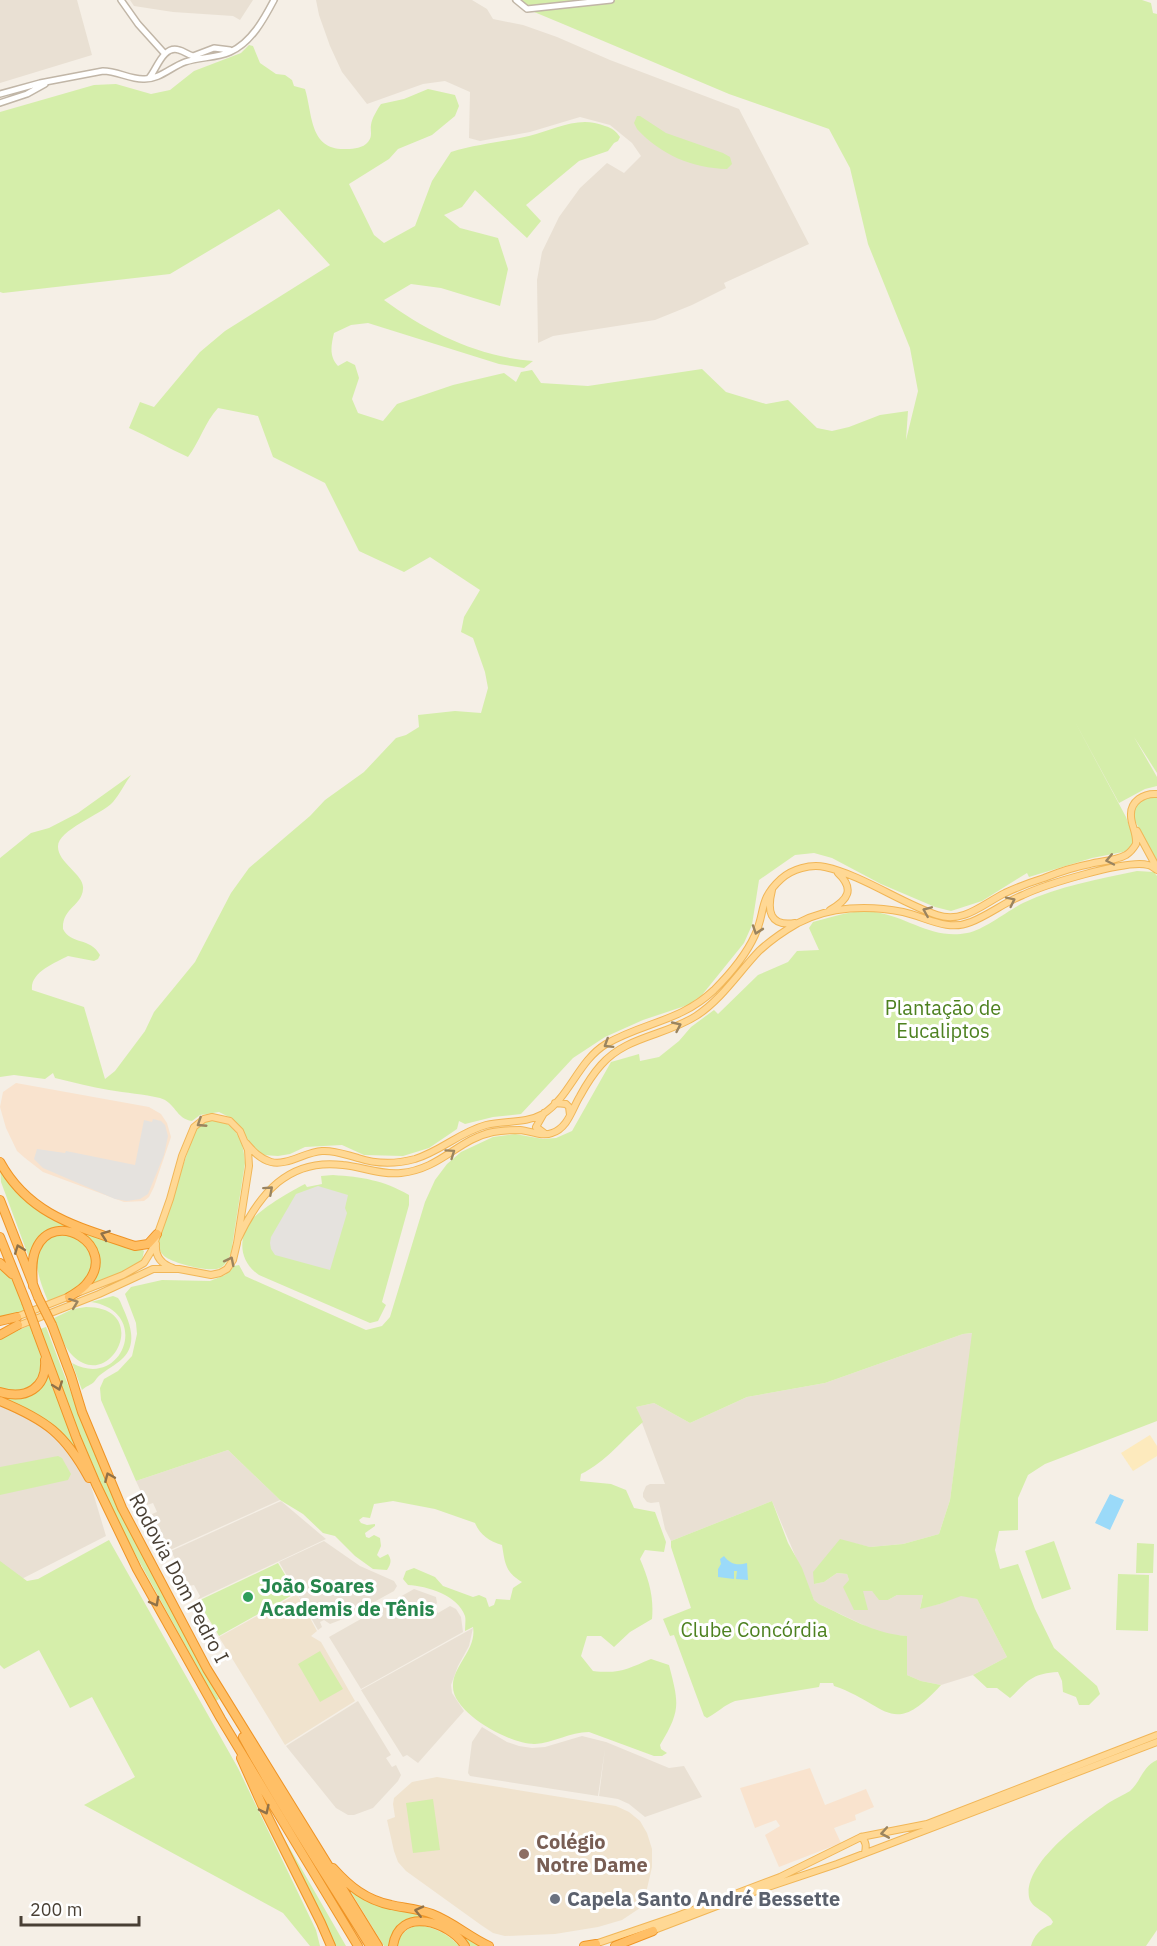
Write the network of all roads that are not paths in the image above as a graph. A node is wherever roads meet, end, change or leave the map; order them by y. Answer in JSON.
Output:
{"nodes":[{"id":1,"x":121,"y":0,"type":"edge"},
{"id":2,"x":274,"y":0,"type":"edge"},
{"id":3,"x":516,"y":0,"type":"edge"},
{"id":4,"x":611,"y":0,"type":"edge"},
{"id":5,"x":214,"y":48,"type":"junction"},
{"id":6,"x":234,"y":49,"type":"junction"},
{"id":7,"x":165,"y":54,"type":"junction"},
{"id":8,"x":186,"y":54,"type":"junction"},
{"id":9,"x":209,"y":56,"type":"junction"},
{"id":10,"x":161,"y":60,"type":"junction"},
{"id":11,"x":187,"y":62,"type":"junction"},
{"id":12,"x":169,"y":70,"type":"junction"},
{"id":13,"x":59,"y":79,"type":"junction"},
{"id":14,"x":147,"y":79,"type":"junction"},
{"id":15,"x":0,"y":94,"type":"edge"},
{"id":16,"x":0,"y":103,"type":"edge"},
{"id":17,"x":1157,"y":794,"type":"edge"},
{"id":18,"x":1134,"y":825,"type":"junction"},
{"id":19,"x":1157,"y":869,"type":"edge"},
{"id":20,"x":835,"y":870,"type":"junction"},
{"id":21,"x":772,"y":889,"type":"junction"},
{"id":22,"x":826,"y":912,"type":"junction"},
{"id":23,"x":800,"y":922,"type":"junction"},
{"id":24,"x":555,"y":1103,"type":"junction"},
{"id":25,"x":544,"y":1113,"type":"junction"},
{"id":26,"x":570,"y":1116,"type":"junction"},
{"id":27,"x":548,"y":1135,"type":"junction"},
{"id":28,"x":246,"y":1143,"type":"junction"},
{"id":29,"x":0,"y":1162,"type":"edge"},
{"id":30,"x":0,"y":1198,"type":"edge"},
{"id":31,"x":157,"y":1234,"type":"junction"},
{"id":32,"x":0,"y":1238,"type":"edge"},
{"id":33,"x":238,"y":1239,"type":"junction"},
{"id":34,"x":0,"y":1263,"type":"edge"},
{"id":35,"x":179,"y":1269,"type":"junction"},
{"id":36,"x":17,"y":1280,"type":"junction"},
{"id":37,"x":33,"y":1286,"type":"junction"},
{"id":38,"x":69,"y":1297,"type":"junction"},
{"id":39,"x":18,"y":1321,"type":"junction"},
{"id":40,"x":0,"y":1322,"type":"edge"},
{"id":41,"x":0,"y":1334,"type":"edge"},
{"id":42,"x":38,"y":1335,"type":"junction"},
{"id":43,"x":0,"y":1392,"type":"edge"},
{"id":44,"x":0,"y":1401,"type":"edge"},
{"id":45,"x":137,"y":1569,"type":"junction"},
{"id":46,"x":207,"y":1669,"type":"junction"},
{"id":47,"x":221,"y":1719,"type":"junction"},
{"id":48,"x":1157,"y":1735,"type":"edge"},
{"id":49,"x":1157,"y":1742,"type":"edge"},
{"id":50,"x":278,"y":1783,"type":"junction"},
{"id":51,"x":282,"y":1820,"type":"junction"},
{"id":52,"x":861,"y":1838,"type":"junction"},
{"id":53,"x":832,"y":1851,"type":"junction"},
{"id":54,"x":865,"y":1853,"type":"junction"},
{"id":55,"x":837,"y":1864,"type":"junction"},
{"id":56,"x":653,"y":1931,"type":"junction"},
{"id":57,"x":592,"y":1945,"type":"edge"},
{"id":58,"x":331,"y":1946,"type":"edge"},
{"id":59,"x":353,"y":1946,"type":"edge"},
{"id":60,"x":358,"y":1946,"type":"edge"},
{"id":61,"x":370,"y":1946,"type":"edge"},
{"id":62,"x":378,"y":1946,"type":"edge"},
{"id":63,"x":393,"y":1946,"type":"edge"},
{"id":64,"x":465,"y":1946,"type":"edge"},
{"id":65,"x":489,"y":1946,"type":"edge"},
{"id":66,"x":584,"y":1946,"type":"edge"},
{"id":67,"x":608,"y":1946,"type":"edge"},
{"id":68,"x":615,"y":1946,"type":"edge"}],
"edges":[{"from":1,"to":7,"type":"street"},
{"from":2,"to":6,"type":"street"},
{"from":3,"to":4,"type":"street"},
{"from":5,"to":6,"type":"street"},
{"from":5,"to":8,"type":"street"},
{"from":5,"to":9,"type":"street"},
{"from":6,"to":9,"type":"street"},
{"from":7,"to":8,"type":"street"},
{"from":7,"to":10,"type":"street"},
{"from":8,"to":11,"type":"street"},
{"from":9,"to":11,"type":"street"},
{"from":10,"to":12,"type":"street"},
{"from":10,"to":14,"type":"street"},
{"from":11,"to":12,"type":"street"},
{"from":12,"to":14,"type":"street"},
{"from":13,"to":14,"type":"street"},
{"from":13,"to":15,"type":"street"},
{"from":13,"to":16,"type":"street"},
{"from":17,"to":18,"type":"main road"},
{"from":18,"to":19,"type":"main road"},
{"from":18,"to":20,"type":"main road","one_way":true},
{"from":22,"to":19,"type":"main road","one_way":true},
{"from":20,"to":21,"type":"main road"},
{"from":20,"to":22,"type":"main road"},
{"from":21,"to":23,"type":"main road"},
{"from":21,"to":24,"type":"main road","one_way":true},
{"from":22,"to":23,"type":"main road"},
{"from":26,"to":23,"type":"main road","one_way":true},
{"from":24,"to":25,"type":"main road"},
{"from":24,"to":26,"type":"main road"},
{"from":25,"to":27,"type":"main road"},
{"from":25,"to":28,"type":"main road"},
{"from":26,"to":27,"type":"main road"},
{"from":33,"to":27,"type":"main road","one_way":true},
{"from":28,"to":31,"type":"main road","one_way":true},
{"from":28,"to":33,"type":"main road"},
{"from":31,"to":29,"type":"highway","one_way":true},
{"from":37,"to":30,"type":"highway","name":"Rodovia Dom Pedro I","one_way":true},
{"from":31,"to":35,"type":"main road"},
{"from":31,"to":38,"type":"main road"},
{"from":32,"to":36,"type":"highway","name":"Rodovia Dom Pedro I"},
{"from":35,"to":33,"type":"main road","one_way":true},
{"from":34,"to":36,"type":"highway"},
{"from":39,"to":35,"type":"main road","one_way":true},
{"from":36,"to":42,"type":"highway","name":"Rodovia Dom Pedro I","bridge":true},
{"from":37,"to":38,"type":"highway"},
{"from":46,"to":37,"type":"highway","name":"Rodovia Dom Pedro I","one_way":true,"bridge":true},
{"from":38,"to":39,"type":"main road"},
{"from":39,"to":40,"type":"highway"},
{"from":39,"to":41,"type":"highway"},
{"from":42,"to":43,"type":"highway"},
{"from":42,"to":45,"type":"highway","name":"Rodovia Dom Pedro I","one_way":true},
{"from":44,"to":45,"type":"highway"},
{"from":45,"to":47,"type":"highway","name":"Rodovia Dom Pedro I","one_way":true},
{"from":46,"to":50,"type":"highway","name":"Rodovia Dom Pedro I"},
{"from":46,"to":61,"type":"highway"},
{"from":47,"to":51,"type":"highway","name":"Rodovia Dom Pedro I"},
{"from":47,"to":58,"type":"highway","one_way":true},
{"from":48,"to":52,"type":"main road","one_way":true},
{"from":49,"to":54,"type":"main road"},
{"from":50,"to":62,"type":"highway","name":"Rodovia Dom Pedro I"},
{"from":65,"to":50,"type":"highway","one_way":true},
{"from":51,"to":59,"type":"highway"},
{"from":51,"to":60,"type":"highway","name":"Rodovia Dom Pedro I"},
{"from":52,"to":53,"type":"main road"},
{"from":52,"to":54,"type":"main road"},
{"from":53,"to":55,"type":"main road"},
{"from":53,"to":57,"type":"main road"},
{"from":54,"to":55,"type":"main road"},
{"from":55,"to":56,"type":"main road"},
{"from":56,"to":67,"type":"main road"},
{"from":56,"to":68,"type":"highway"},
{"from":57,"to":66,"type":"highway"},
{"from":63,"to":64,"type":"highway"}]}
